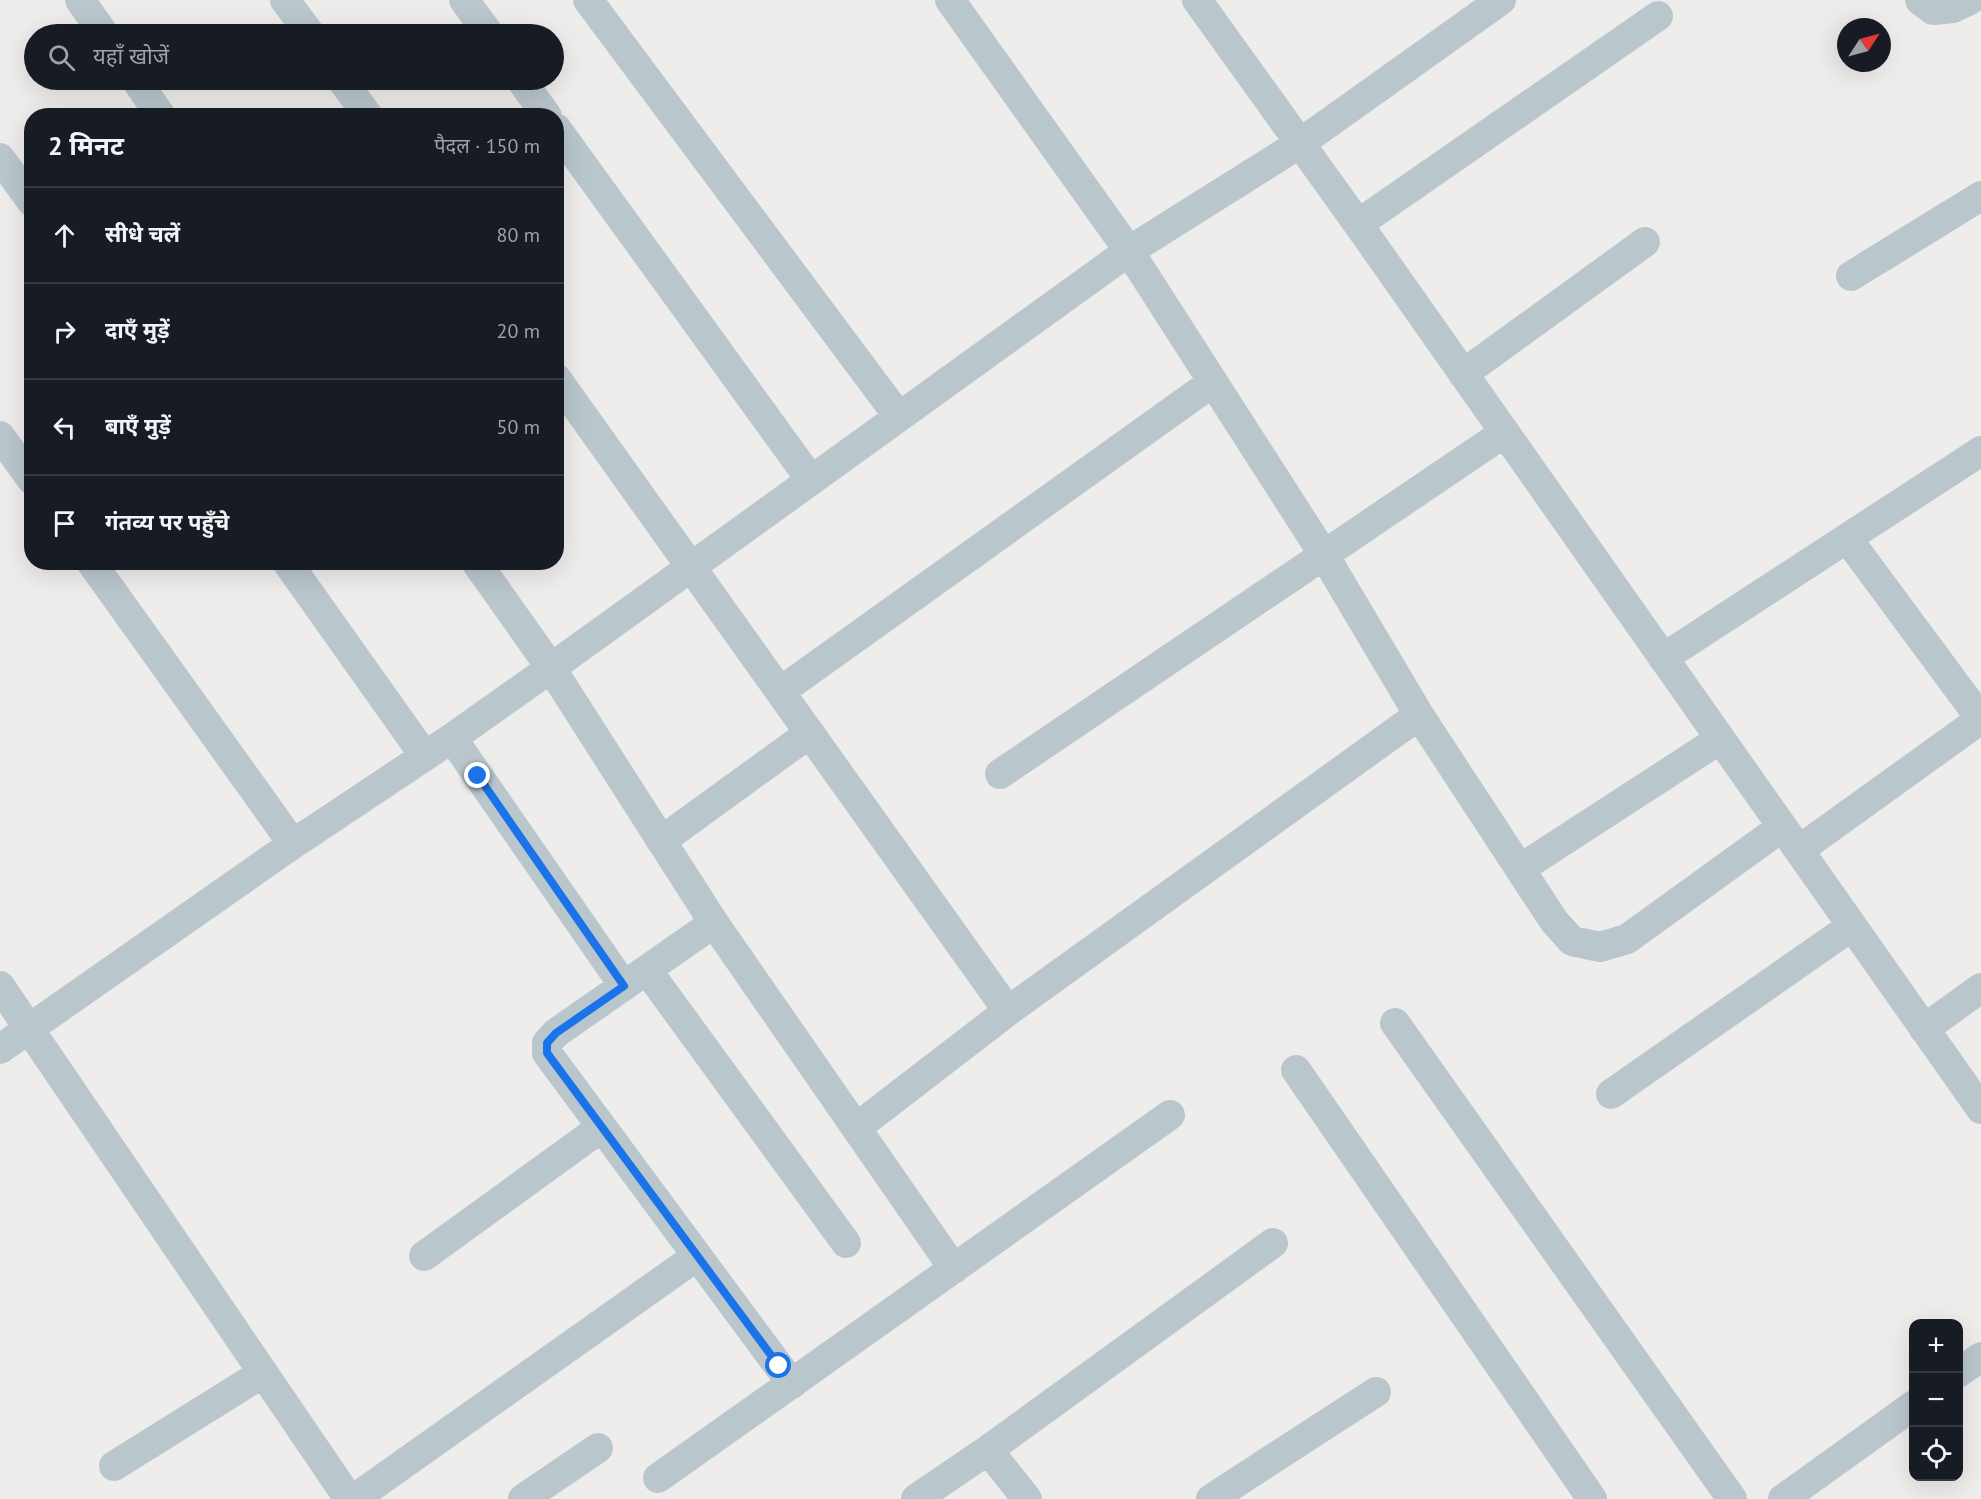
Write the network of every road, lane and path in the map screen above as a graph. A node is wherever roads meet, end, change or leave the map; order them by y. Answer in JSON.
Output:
{"nodes":[{"id":1,"x":80,"y":0,"type":"edge"},
{"id":2,"x":285,"y":0,"type":"edge"},
{"id":3,"x":464,"y":0,"type":"edge"},
{"id":4,"x":588,"y":0,"type":"edge"},
{"id":5,"x":950,"y":0,"type":"edge"},
{"id":6,"x":1197,"y":0,"type":"edge"},
{"id":7,"x":1501,"y":0,"type":"edge"},
{"id":8,"x":1920,"y":0,"type":"edge"},
{"id":9,"x":1970,"y":0,"type":"edge"},
{"id":10,"x":1658,"y":16,"type":"dead end"},
{"id":11,"x":97,"y":24,"type":"edge"},
{"id":12,"x":303,"y":24,"type":"edge"},
{"id":13,"x":482,"y":24,"type":"edge"},
{"id":14,"x":143,"y":90,"type":"edge"},
{"id":15,"x":349,"y":90,"type":"edge"},
{"id":16,"x":528,"y":90,"type":"edge"},
{"id":17,"x":155,"y":108,"type":"edge"},
{"id":18,"x":362,"y":108,"type":"edge"},
{"id":19,"x":541,"y":108,"type":"edge"},
{"id":20,"x":564,"y":139,"type":"edge"},
{"id":21,"x":1299,"y":144,"type":"junction"},
{"id":22,"x":0,"y":158,"type":"edge"},
{"id":23,"x":24,"y":191,"type":"edge"},
{"id":24,"x":1979,"y":203,"type":"edge"},
{"id":25,"x":1358,"y":224,"type":"junction"},
{"id":26,"x":1645,"y":242,"type":"dead end"},
{"id":27,"x":1129,"y":251,"type":"junction"},
{"id":28,"x":1851,"y":276,"type":"dead end"},
{"id":29,"x":1463,"y":374,"type":"junction"},
{"id":30,"x":1213,"y":382,"type":"junction"},
{"id":31,"x":564,"y":389,"type":"edge"},
{"id":32,"x":898,"y":417,"type":"junction"},
{"id":33,"x":1504,"y":433,"type":"junction"},
{"id":34,"x":0,"y":436,"type":"edge"},
{"id":35,"x":1981,"y":451,"type":"edge"},
{"id":36,"x":24,"y":469,"type":"edge"},
{"id":37,"x":811,"y":480,"type":"junction"},
{"id":38,"x":1847,"y":538,"type":"junction"},
{"id":39,"x":1324,"y":555,"type":"junction"},
{"id":40,"x":692,"y":566,"type":"junction"},
{"id":41,"x":97,"y":570,"type":"edge"},
{"id":42,"x":293,"y":570,"type":"edge"},
{"id":43,"x":482,"y":570,"type":"edge"},
{"id":44,"x":1663,"y":658,"type":"junction"},
{"id":45,"x":551,"y":669,"type":"junction"},
{"id":46,"x":781,"y":691,"type":"junction"},
{"id":47,"x":1419,"y":715,"type":"junction"},
{"id":48,"x":1981,"y":719,"type":"edge"},
{"id":49,"x":810,"y":733,"type":"junction"},
{"id":50,"x":452,"y":738,"type":"junction"},
{"id":51,"x":1720,"y":739,"type":"junction"},
{"id":52,"x":424,"y":755,"type":"junction"},
{"id":53,"x":1000,"y":774,"type":"dead end"},
{"id":54,"x":1790,"y":838,"type":"junction"},
{"id":55,"x":661,"y":841,"type":"junction"},
{"id":56,"x":292,"y":843,"type":"junction"},
{"id":57,"x":1520,"y":869,"type":"junction"},
{"id":58,"x":714,"y":922,"type":"junction"},
{"id":59,"x":1852,"y":926,"type":"junction"},
{"id":60,"x":636,"y":978,"type":"junction"},
{"id":61,"x":0,"y":986,"type":"edge"},
{"id":62,"x":1981,"y":988,"type":"edge"},
{"id":63,"x":1008,"y":1011,"type":"junction"},
{"id":64,"x":1395,"y":1023,"type":"dead end"},
{"id":65,"x":30,"y":1029,"type":"junction"},
{"id":66,"x":1924,"y":1029,"type":"junction"},
{"id":67,"x":0,"y":1049,"type":"edge"},
{"id":68,"x":1296,"y":1070,"type":"dead end"},
{"id":69,"x":1611,"y":1094,"type":"dead end"},
{"id":70,"x":1981,"y":1109,"type":"edge"},
{"id":71,"x":1170,"y":1115,"type":"dead end"},
{"id":72,"x":602,"y":1127,"type":"junction"},
{"id":73,"x":856,"y":1128,"type":"junction"},
{"id":74,"x":846,"y":1243,"type":"dead end"},
{"id":75,"x":1273,"y":1243,"type":"dead end"},
{"id":76,"x":424,"y":1256,"type":"dead end"},
{"id":77,"x":697,"y":1256,"type":"junction"},
{"id":78,"x":954,"y":1269,"type":"junction"},
{"id":79,"x":1981,"y":1357,"type":"edge"},
{"id":80,"x":1963,"y":1370,"type":"edge"},
{"id":81,"x":263,"y":1373,"type":"junction"},
{"id":82,"x":792,"y":1384,"type":"junction"},
{"id":83,"x":1376,"y":1392,"type":"dead end"},
{"id":84,"x":1909,"y":1409,"type":"edge"},
{"id":85,"x":597,"y":1448,"type":"dead end"},
{"id":86,"x":988,"y":1450,"type":"junction"},
{"id":87,"x":114,"y":1466,"type":"dead end"},
{"id":88,"x":658,"y":1478,"type":"dead end"},
{"id":89,"x":349,"y":1499,"type":"edge"},
{"id":90,"x":354,"y":1499,"type":"edge"},
{"id":91,"x":523,"y":1499,"type":"edge"},
{"id":92,"x":916,"y":1499,"type":"edge"},
{"id":93,"x":1027,"y":1499,"type":"edge"},
{"id":94,"x":1211,"y":1499,"type":"edge"},
{"id":95,"x":1592,"y":1499,"type":"edge"},
{"id":96,"x":1732,"y":1499,"type":"edge"},
{"id":97,"x":1783,"y":1499,"type":"edge"}],
"edges":[{"from":1,"to":11,"type":"street"},
{"from":2,"to":12,"type":"street"},
{"from":3,"to":13,"type":"street"},
{"from":4,"to":32,"type":"street"},
{"from":5,"to":27,"type":"street"},
{"from":6,"to":21,"type":"street"},
{"from":7,"to":21,"type":"street"},
{"from":8,"to":9,"type":"street"},
{"from":10,"to":25,"type":"street"},
{"from":14,"to":17,"type":"street"},
{"from":15,"to":18,"type":"street"},
{"from":16,"to":19,"type":"street"},
{"from":20,"to":37,"type":"street"},
{"from":21,"to":25,"type":"street"},
{"from":21,"to":27,"type":"street"},
{"from":22,"to":23,"type":"street"},
{"from":24,"to":28,"type":"street"},
{"from":25,"to":29,"type":"street"},
{"from":26,"to":29,"type":"street"},
{"from":27,"to":30,"type":"street"},
{"from":27,"to":32,"type":"street"},
{"from":29,"to":33,"type":"street"},
{"from":30,"to":39,"type":"street"},
{"from":30,"to":46,"type":"street"},
{"from":31,"to":40,"type":"street"},
{"from":32,"to":37,"type":"street"},
{"from":33,"to":39,"type":"street"},
{"from":33,"to":44,"type":"street"},
{"from":34,"to":36,"type":"street"},
{"from":35,"to":38,"type":"street"},
{"from":37,"to":40,"type":"street"},
{"from":38,"to":44,"type":"street"},
{"from":38,"to":48,"type":"street"},
{"from":39,"to":47,"type":"street"},
{"from":39,"to":53,"type":"street"},
{"from":40,"to":45,"type":"street"},
{"from":40,"to":46,"type":"street"},
{"from":41,"to":56,"type":"street"},
{"from":42,"to":52,"type":"street"},
{"from":43,"to":45,"type":"street"},
{"from":44,"to":51,"type":"street"},
{"from":45,"to":50,"type":"street"},
{"from":45,"to":55,"type":"street"},
{"from":46,"to":49,"type":"street"},
{"from":47,"to":57,"type":"street"},
{"from":47,"to":63,"type":"street"},
{"from":48,"to":54,"type":"street"},
{"from":49,"to":55,"type":"street"},
{"from":49,"to":63,"type":"street"},
{"from":50,"to":52,"type":"street"},
{"from":50,"to":60,"type":"street"},
{"from":51,"to":54,"type":"street"},
{"from":51,"to":57,"type":"street"},
{"from":52,"to":56,"type":"street"},
{"from":54,"to":57,"type":"street"},
{"from":54,"to":59,"type":"street"},
{"from":55,"to":58,"type":"street"},
{"from":56,"to":65,"type":"street"},
{"from":58,"to":60,"type":"street"},
{"from":58,"to":73,"type":"street"},
{"from":59,"to":66,"type":"street"},
{"from":59,"to":69,"type":"street"},
{"from":60,"to":72,"type":"street"},
{"from":60,"to":74,"type":"street"},
{"from":61,"to":65,"type":"street"},
{"from":62,"to":66,"type":"street"},
{"from":63,"to":73,"type":"street"},
{"from":64,"to":96,"type":"street"},
{"from":65,"to":67,"type":"street"},
{"from":65,"to":81,"type":"street"},
{"from":66,"to":70,"type":"street"},
{"from":68,"to":95,"type":"street"},
{"from":71,"to":78,"type":"street"},
{"from":72,"to":76,"type":"street"},
{"from":72,"to":77,"type":"street"},
{"from":73,"to":78,"type":"street"},
{"from":75,"to":86,"type":"street"},
{"from":77,"to":82,"type":"street"},
{"from":77,"to":90,"type":"street"},
{"from":78,"to":82,"type":"street"},
{"from":79,"to":80,"type":"street"},
{"from":81,"to":87,"type":"street"},
{"from":81,"to":89,"type":"street"},
{"from":82,"to":88,"type":"street"},
{"from":83,"to":94,"type":"street"},
{"from":84,"to":97,"type":"street"},
{"from":85,"to":91,"type":"street"},
{"from":86,"to":92,"type":"street"},
{"from":86,"to":93,"type":"street"}]}
